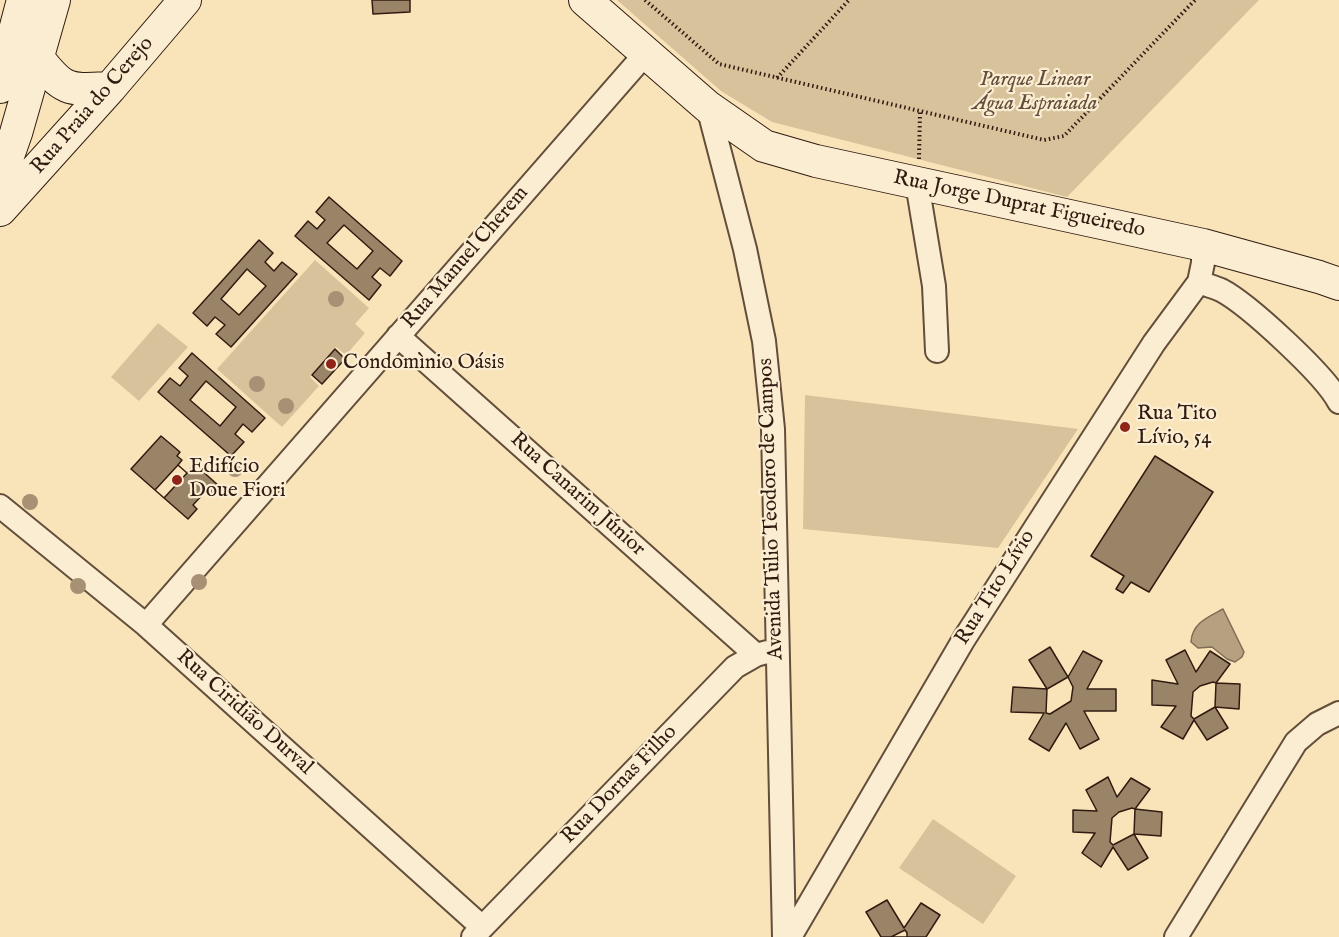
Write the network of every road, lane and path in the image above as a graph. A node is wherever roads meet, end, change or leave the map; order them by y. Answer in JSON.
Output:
{"nodes":[{"id":1,"x":23,"y":0,"type":"edge"},
{"id":2,"x":54,"y":0,"type":"edge"},
{"id":3,"x":185,"y":0,"type":"edge"},
{"id":4,"x":585,"y":0,"type":"edge"},
{"id":5,"x":645,"y":0,"type":"edge"},
{"id":6,"x":849,"y":0,"type":"edge"},
{"id":7,"x":1195,"y":0,"type":"edge"},
{"id":8,"x":646,"y":53,"type":"junction"},
{"id":9,"x":38,"y":58,"type":"junction"},
{"id":10,"x":777,"y":78,"type":"junction"},
{"id":11,"x":0,"y":87,"type":"edge"},
{"id":12,"x":110,"y":88,"type":"junction"},
{"id":13,"x":708,"y":107,"type":"junction"},
{"id":14,"x":920,"y":111,"type":"junction"},
{"id":15,"x":0,"y":178,"type":"edge"},
{"id":16,"x":917,"y":183,"type":"junction"},
{"id":17,"x":0,"y":210,"type":"edge"},
{"id":18,"x":1203,"y":245,"type":"junction"},
{"id":19,"x":1199,"y":282,"type":"junction"},
{"id":20,"x":1339,"y":284,"type":"edge"},
{"id":21,"x":398,"y":336,"type":"junction"},
{"id":22,"x":937,"y":351,"type":"dead end"},
{"id":23,"x":1339,"y":402,"type":"edge"},
{"id":24,"x":0,"y":506,"type":"edge"},
{"id":25,"x":146,"y":625,"type":"junction"},
{"id":26,"x":778,"y":648,"type":"junction"},
{"id":27,"x":756,"y":655,"type":"junction"},
{"id":28,"x":1339,"y":713,"type":"edge"},
{"id":29,"x":477,"y":932,"type":"edge"},
{"id":30,"x":784,"y":937,"type":"edge"},
{"id":31,"x":790,"y":937,"type":"edge"},
{"id":32,"x":1176,"y":937,"type":"edge"}],
"edges":[{"from":1,"to":11,"type":"street"},
{"from":2,"to":9,"type":"street"},
{"from":3,"to":12,"type":"street","name":"Rua Praia do Cerejo"},
{"from":4,"to":8,"type":"street"},
{"from":5,"to":10,"type":"path"},
{"from":6,"to":10,"type":"path"},
{"from":7,"to":14,"type":"path"},
{"from":8,"to":13,"type":"street"},
{"from":8,"to":21,"type":"street","name":"Rua Manuel Cherem"},
{"from":9,"to":12,"type":"street"},
{"from":9,"to":15,"type":"street"},
{"from":10,"to":14,"type":"path"},
{"from":12,"to":17,"type":"street","name":"Rua Praia do Cerejo"},
{"from":13,"to":16,"type":"street","name":"Rua Jorge Duprat Figueiredo"},
{"from":13,"to":26,"type":"street","name":"Avenida Tulio Teodoro de Campos"},
{"from":14,"to":16,"type":"path"},
{"from":16,"to":18,"type":"street","name":"Rua Jorge Duprat Figueiredo"},
{"from":16,"to":22,"type":"street"},
{"from":18,"to":19,"type":"street","name":"Rua Tito Lívio"},
{"from":18,"to":20,"type":"street","name":"Rua Jorge Duprat Figueiredo"},
{"from":19,"to":23,"type":"street"},
{"from":19,"to":31,"type":"street","name":"Rua Tito Lívio"},
{"from":21,"to":25,"type":"street","name":"Rua Manuel Cherem"},
{"from":21,"to":27,"type":"street","name":"Rua Canarim Júnior"},
{"from":24,"to":25,"type":"street","name":"Rua Ciridião Durval"},
{"from":25,"to":29,"type":"street","name":"Rua Ciridião Durval"},
{"from":26,"to":27,"type":"street","name":"Rua Dornas Filho"},
{"from":26,"to":30,"type":"street","name":"Avenida Tulio Teodoro de Campos"},
{"from":27,"to":29,"type":"street","name":"Rua Dornas Filho"},
{"from":28,"to":32,"type":"street"}]}
